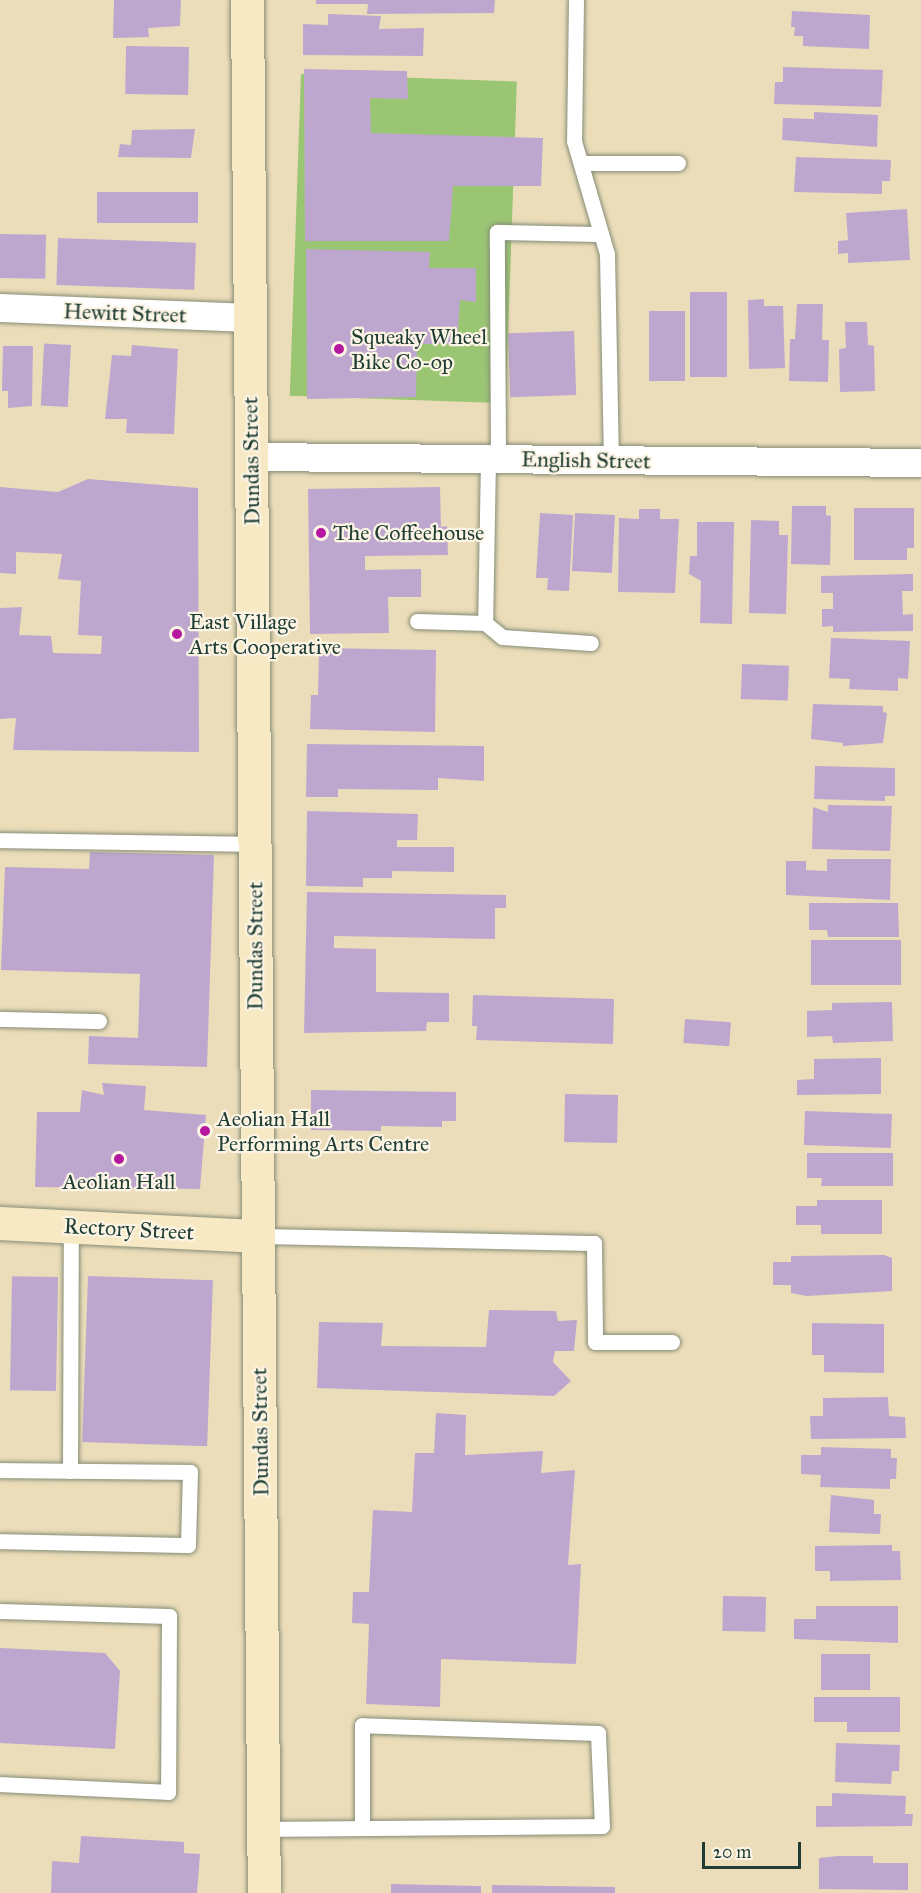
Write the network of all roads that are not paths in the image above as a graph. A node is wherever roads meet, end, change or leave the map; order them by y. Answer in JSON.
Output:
{"nodes":[{"id":1,"x":247,"y":0,"type":"edge"},
{"id":2,"x":576,"y":0,"type":"edge"},
{"id":3,"x":581,"y":163,"type":"junction"},
{"id":4,"x":678,"y":163,"type":"dead end"},
{"id":5,"x":601,"y":234,"type":"junction"},
{"id":6,"x":0,"y":308,"type":"edge"},
{"id":7,"x":249,"y":318,"type":"junction"},
{"id":8,"x":250,"y":457,"type":"junction"},
{"id":9,"x":493,"y":459,"type":"junction"},
{"id":10,"x":611,"y":460,"type":"junction"},
{"id":11,"x":921,"y":463,"type":"edge"},
{"id":12,"x":417,"y":621,"type":"dead end"},
{"id":13,"x":485,"y":623,"type":"junction"},
{"id":14,"x":591,"y":643,"type":"dead end"},
{"id":15,"x":0,"y":840,"type":"edge"},
{"id":16,"x":254,"y":844,"type":"junction"},
{"id":17,"x":0,"y":1019,"type":"edge"},
{"id":18,"x":99,"y":1021,"type":"dead end"},
{"id":19,"x":0,"y":1222,"type":"edge"},
{"id":20,"x":71,"y":1226,"type":"junction"},
{"id":21,"x":258,"y":1236,"type":"junction"},
{"id":22,"x":672,"y":1342,"type":"dead end"},
{"id":23,"x":0,"y":1470,"type":"edge"},
{"id":24,"x":70,"y":1471,"type":"junction"},
{"id":25,"x":0,"y":1540,"type":"edge"},
{"id":26,"x":0,"y":1611,"type":"edge"},
{"id":27,"x":0,"y":1785,"type":"edge"},
{"id":28,"x":362,"y":1828,"type":"junction"},
{"id":29,"x":263,"y":1829,"type":"junction"},
{"id":30,"x":264,"y":1893,"type":"edge"}],
"edges":[{"from":1,"to":7,"type":"main road","name":"Dundas Street"},
{"from":2,"to":3,"type":"lane"},
{"from":3,"to":4,"type":"lane"},
{"from":3,"to":5,"type":"lane"},
{"from":5,"to":9,"type":"lane"},
{"from":5,"to":10,"type":"lane"},
{"from":6,"to":7,"type":"street","name":"Hewitt Street"},
{"from":7,"to":8,"type":"main road","name":"Dundas Street"},
{"from":8,"to":9,"type":"street","name":"English Street"},
{"from":8,"to":16,"type":"main road","name":"Dundas Street"},
{"from":9,"to":10,"type":"street","name":"English Street"},
{"from":9,"to":13,"type":"lane"},
{"from":10,"to":11,"type":"street","name":"English Street"},
{"from":12,"to":13,"type":"lane"},
{"from":13,"to":14,"type":"lane"},
{"from":15,"to":16,"type":"lane"},
{"from":16,"to":21,"type":"main road","name":"Dundas Street"},
{"from":17,"to":18,"type":"lane"},
{"from":19,"to":20,"type":"main road","name":"Rectory Street"},
{"from":20,"to":21,"type":"main road","name":"Rectory Street"},
{"from":20,"to":24,"type":"lane"},
{"from":21,"to":22,"type":"lane"},
{"from":21,"to":29,"type":"main road","name":"Dundas Street"},
{"from":23,"to":24,"type":"lane"},
{"from":24,"to":25,"type":"lane"},
{"from":26,"to":27,"type":"lane"},
{"from":28,"to":28,"type":"lane"},
{"from":28,"to":29,"type":"lane"},
{"from":29,"to":30,"type":"main road","name":"Dundas Street"}]}
